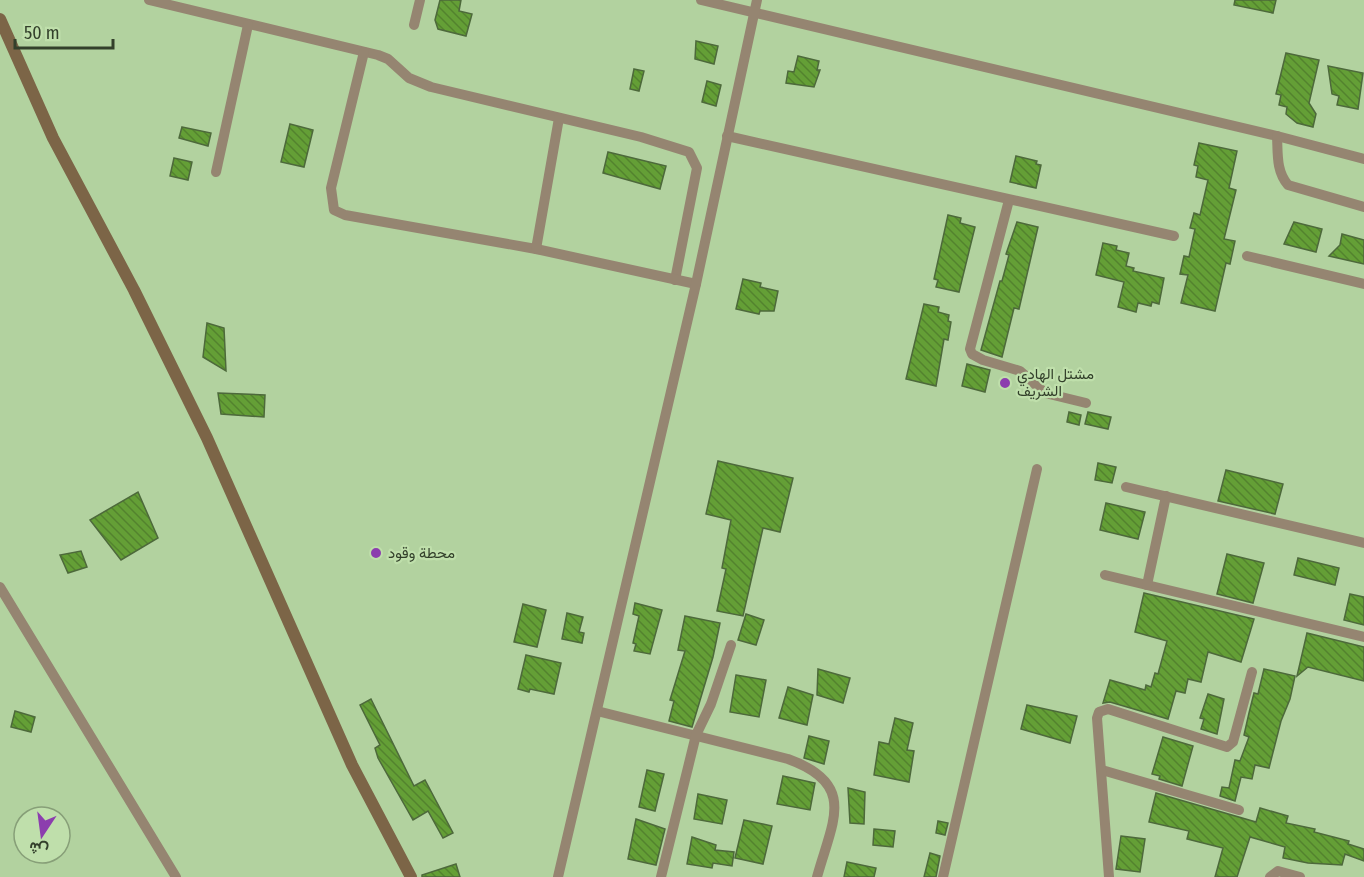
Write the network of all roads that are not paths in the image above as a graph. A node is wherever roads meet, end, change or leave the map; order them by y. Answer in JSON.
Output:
{"nodes":[{"id":1,"x":149,"y":0,"type":"edge"},
{"id":2,"x":420,"y":0,"type":"edge"},
{"id":3,"x":701,"y":0,"type":"edge"},
{"id":4,"x":757,"y":0,"type":"edge"},
{"id":5,"x":754,"y":14,"type":"junction"},
{"id":6,"x":0,"y":19,"type":"edge"},
{"id":7,"x":248,"y":25,"type":"junction"},
{"id":8,"x":414,"y":25,"type":"dead end"},
{"id":9,"x":364,"y":52,"type":"junction"},
{"id":10,"x":559,"y":118,"type":"junction"},
{"id":11,"x":727,"y":136,"type":"junction"},
{"id":12,"x":1277,"y":136,"type":"junction"},
{"id":13,"x":1364,"y":159,"type":"edge"},
{"id":14,"x":216,"y":172,"type":"dead end"},
{"id":15,"x":1009,"y":200,"type":"junction"},
{"id":16,"x":1364,"y":207,"type":"edge"},
{"id":17,"x":1174,"y":236,"type":"dead end"},
{"id":18,"x":536,"y":249,"type":"junction"},
{"id":19,"x":1247,"y":256,"type":"dead end"},
{"id":20,"x":675,"y":280,"type":"junction"},
{"id":21,"x":696,"y":284,"type":"junction"},
{"id":22,"x":1364,"y":284,"type":"edge"},
{"id":23,"x":1086,"y":403,"type":"dead end"},
{"id":24,"x":1037,"y":470,"type":"dead end"},
{"id":25,"x":1126,"y":487,"type":"dead end"},
{"id":26,"x":1166,"y":496,"type":"junction"},
{"id":27,"x":1364,"y":543,"type":"edge"},
{"id":28,"x":1105,"y":575,"type":"dead end"},
{"id":29,"x":1147,"y":585,"type":"junction"},
{"id":30,"x":0,"y":587,"type":"edge"},
{"id":31,"x":1364,"y":637,"type":"edge"},
{"id":32,"x":731,"y":645,"type":"dead end"},
{"id":33,"x":1252,"y":672,"type":"dead end"},
{"id":34,"x":597,"y":711,"type":"junction"},
{"id":35,"x":696,"y":735,"type":"junction"},
{"id":36,"x":1102,"y":770,"type":"junction"},
{"id":37,"x":1239,"y":810,"type":"dead end"},
{"id":38,"x":407,"y":875,"type":"edge"},
{"id":39,"x":176,"y":877,"type":"edge"},
{"id":40,"x":558,"y":877,"type":"edge"},
{"id":41,"x":661,"y":877,"type":"edge"},
{"id":42,"x":816,"y":877,"type":"edge"},
{"id":43,"x":943,"y":877,"type":"edge"},
{"id":44,"x":1109,"y":877,"type":"edge"},
{"id":45,"x":1270,"y":877,"type":"edge"},
{"id":46,"x":1300,"y":877,"type":"edge"}],
"edges":[{"from":1,"to":7,"type":"street"},
{"from":2,"to":8,"type":"street"},
{"from":3,"to":5,"type":"street"},
{"from":4,"to":5,"type":"street"},
{"from":5,"to":11,"type":"street"},
{"from":5,"to":12,"type":"street"},
{"from":6,"to":38,"type":"main road"},
{"from":7,"to":9,"type":"street"},
{"from":7,"to":14,"type":"street"},
{"from":9,"to":10,"type":"street"},
{"from":9,"to":18,"type":"street"},
{"from":10,"to":18,"type":"street"},
{"from":10,"to":20,"type":"street"},
{"from":11,"to":15,"type":"street"},
{"from":11,"to":21,"type":"street"},
{"from":12,"to":13,"type":"street"},
{"from":12,"to":16,"type":"street"},
{"from":15,"to":17,"type":"street"},
{"from":15,"to":23,"type":"street"},
{"from":18,"to":20,"type":"street"},
{"from":19,"to":22,"type":"street"},
{"from":20,"to":21,"type":"street"},
{"from":21,"to":34,"type":"street"},
{"from":24,"to":43,"type":"street"},
{"from":25,"to":26,"type":"street"},
{"from":26,"to":27,"type":"street"},
{"from":26,"to":29,"type":"street"},
{"from":28,"to":29,"type":"street"},
{"from":29,"to":31,"type":"street"},
{"from":30,"to":39,"type":"street"},
{"from":32,"to":35,"type":"street"},
{"from":33,"to":36,"type":"street"},
{"from":34,"to":35,"type":"street"},
{"from":34,"to":40,"type":"street"},
{"from":35,"to":41,"type":"street"},
{"from":35,"to":42,"type":"street"},
{"from":36,"to":37,"type":"street"},
{"from":36,"to":44,"type":"street"},
{"from":45,"to":46,"type":"street"}]}
